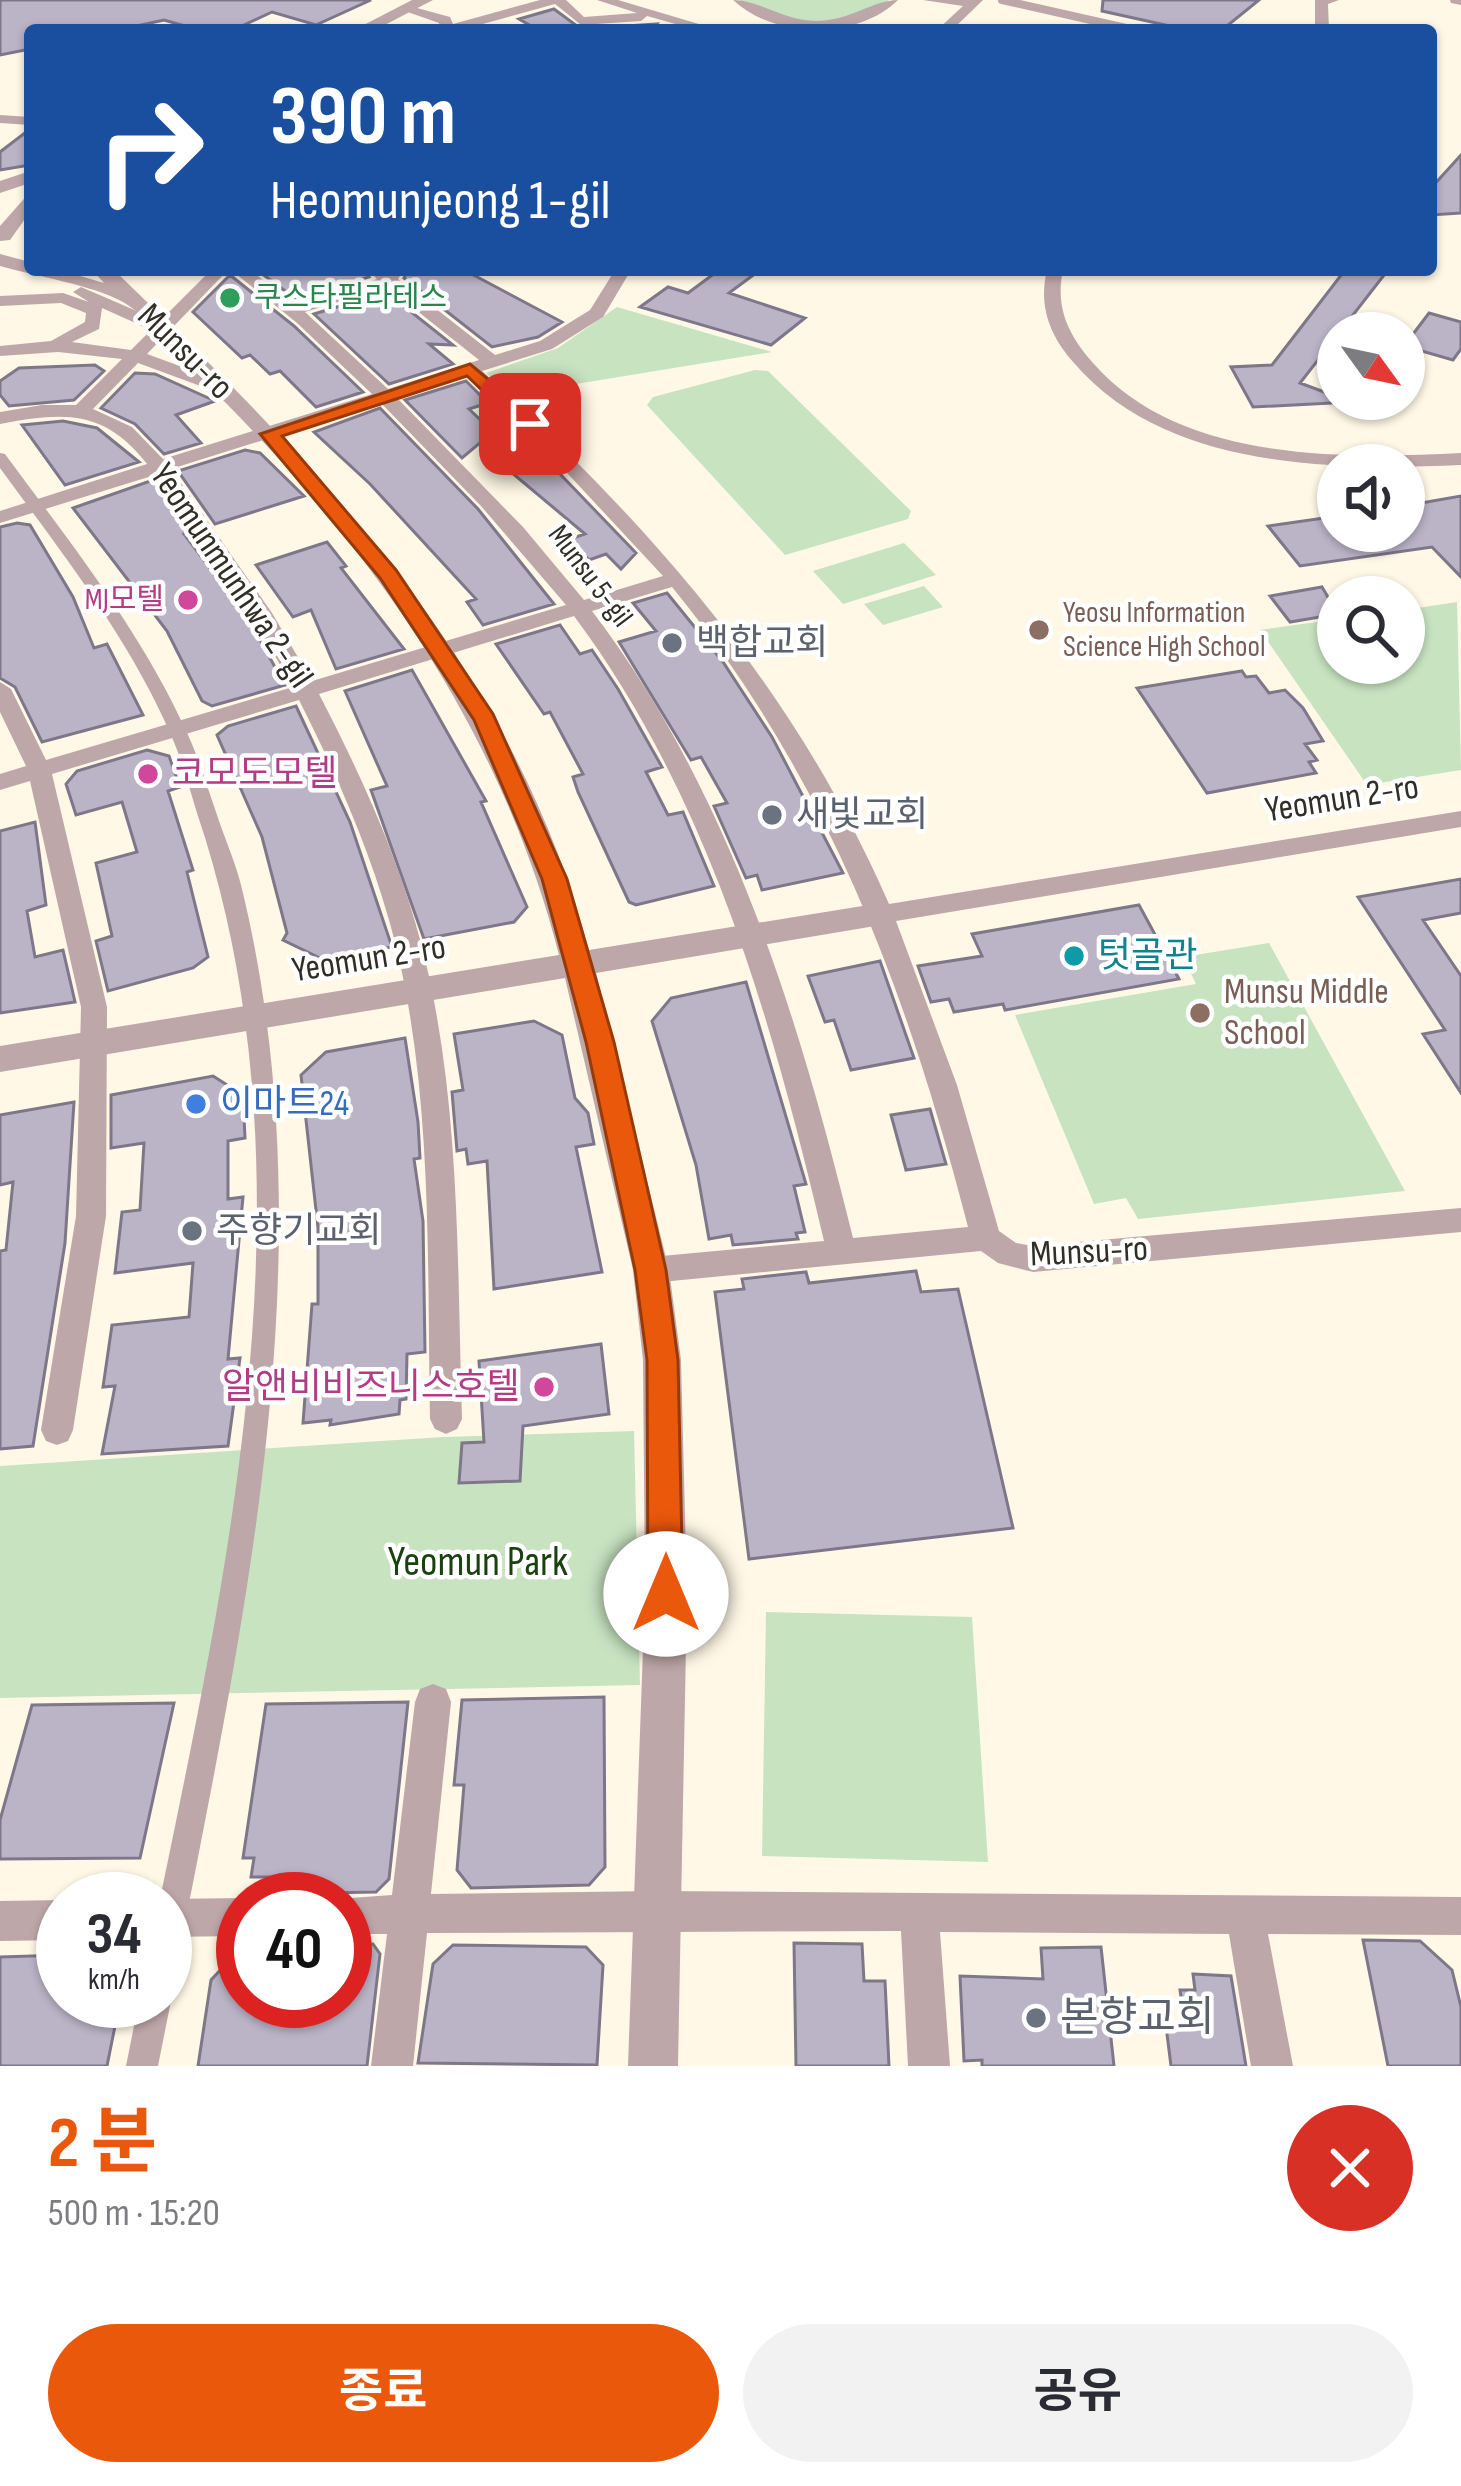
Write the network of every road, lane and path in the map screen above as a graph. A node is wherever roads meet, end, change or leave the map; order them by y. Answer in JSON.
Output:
{"nodes":[{"id":1,"x":425,"y":0,"type":"edge"},
{"id":2,"x":556,"y":0,"type":"edge"},
{"id":3,"x":602,"y":0,"type":"edge"},
{"id":4,"x":739,"y":0,"type":"edge"},
{"id":5,"x":892,"y":0,"type":"edge"},
{"id":6,"x":929,"y":0,"type":"edge"},
{"id":7,"x":1002,"y":0,"type":"edge"},
{"id":8,"x":1333,"y":0,"type":"edge"},
{"id":9,"x":682,"y":2,"type":"edge"},
{"id":10,"x":976,"y":2,"type":"edge"},
{"id":11,"x":406,"y":9,"type":"junction"},
{"id":12,"x":752,"y":11,"type":"junction"},
{"id":13,"x":662,"y":15,"type":"junction"},
{"id":14,"x":851,"y":20,"type":"junction"},
{"id":15,"x":375,"y":24,"type":"edge"},
{"id":16,"x":446,"y":24,"type":"edge"},
{"id":17,"x":474,"y":24,"type":"edge"},
{"id":18,"x":691,"y":24,"type":"edge"},
{"id":19,"x":720,"y":24,"type":"edge"},
{"id":20,"x":857,"y":24,"type":"edge"},
{"id":21,"x":951,"y":24,"type":"edge"},
{"id":22,"x":1108,"y":24,"type":"edge"},
{"id":23,"x":1322,"y":24,"type":"edge"},
{"id":24,"x":24,"y":205,"type":"edge"},
{"id":25,"x":1,"y":234,"type":"edge"},
{"id":26,"x":1,"y":261,"type":"edge"},
{"id":27,"x":57,"y":276,"type":"edge"},
{"id":28,"x":108,"y":276,"type":"edge"},
{"id":29,"x":214,"y":276,"type":"edge"},
{"id":30,"x":247,"y":276,"type":"edge"},
{"id":31,"x":382,"y":276,"type":"edge"},
{"id":32,"x":389,"y":276,"type":"edge"},
{"id":33,"x":620,"y":276,"type":"edge"},
{"id":34,"x":1055,"y":276,"type":"edge"},
{"id":35,"x":29,"y":297,"type":"junction"},
{"id":36,"x":0,"y":301,"type":"edge"},
{"id":37,"x":134,"y":301,"type":"junction"},
{"id":38,"x":291,"y":310,"type":"junction"},
{"id":39,"x":160,"y":327,"type":"junction"},
{"id":40,"x":8,"y":350,"type":"edge"},
{"id":41,"x":136,"y":353,"type":"junction"},
{"id":42,"x":493,"y":362,"type":"junction"},
{"id":43,"x":470,"y":369,"type":"junction"},
{"id":44,"x":220,"y":387,"type":"junction"},
{"id":45,"x":386,"y":395,"type":"junction"},
{"id":46,"x":82,"y":410,"type":"junction"},
{"id":47,"x":0,"y":418,"type":"edge"},
{"id":48,"x":269,"y":434,"type":"junction"},
{"id":49,"x":0,"y":457,"type":"edge"},
{"id":50,"x":1461,"y":459,"type":"edge"},
{"id":51,"x":158,"y":468,"type":"junction"},
{"id":52,"x":35,"y":506,"type":"junction"},
{"id":53,"x":0,"y":517,"type":"edge"},
{"id":54,"x":676,"y":579,"type":"junction"},
{"id":55,"x":580,"y":608,"type":"junction"},
{"id":56,"x":442,"y":653,"type":"junction"},
{"id":57,"x":0,"y":689,"type":"edge"},
{"id":58,"x":311,"y":690,"type":"junction"},
{"id":59,"x":176,"y":728,"type":"junction"},
{"id":60,"x":40,"y":771,"type":"junction"},
{"id":61,"x":0,"y":782,"type":"edge"},
{"id":62,"x":1461,"y":819,"type":"edge"},
{"id":63,"x":881,"y":914,"type":"junction"},
{"id":64,"x":750,"y":936,"type":"junction"},
{"id":65,"x":580,"y":964,"type":"junction"},
{"id":66,"x":417,"y":991,"type":"junction"},
{"id":67,"x":260,"y":1016,"type":"junction"},
{"id":68,"x":96,"y":1044,"type":"junction"},
{"id":69,"x":0,"y":1060,"type":"edge"},
{"id":70,"x":1461,"y":1220,"type":"edge"},
{"id":71,"x":986,"y":1238,"type":"junction"},
{"id":72,"x":842,"y":1252,"type":"junction"},
{"id":73,"x":651,"y":1270,"type":"junction"},
{"id":74,"x":446,"y":1419,"type":"dead end"},
{"id":75,"x":57,"y":1430,"type":"dead end"},
{"id":76,"x":433,"y":1702,"type":"dead end"},
{"id":77,"x":178,"y":1872,"type":"edge"},
{"id":78,"x":657,"y":1910,"type":"junction"},
{"id":79,"x":919,"y":1912,"type":"junction"},
{"id":80,"x":409,"y":1914,"type":"junction"},
{"id":81,"x":372,"y":1915,"type":"edge"},
{"id":82,"x":1245,"y":1915,"type":"junction"},
{"id":83,"x":1461,"y":1916,"type":"edge"},
{"id":84,"x":36,"y":1920,"type":"edge"},
{"id":85,"x":0,"y":1921,"type":"edge"},
{"id":86,"x":150,"y":2028,"type":"edge"},
{"id":87,"x":142,"y":2066,"type":"edge"},
{"id":88,"x":392,"y":2066,"type":"edge"},
{"id":89,"x":653,"y":2066,"type":"edge"},
{"id":90,"x":929,"y":2066,"type":"edge"},
{"id":91,"x":1272,"y":2066,"type":"edge"}],
"edges":[{"from":1,"to":11,"type":"street"},
{"from":2,"to":13,"type":"street"},
{"from":2,"to":17,"type":"street"},
{"from":3,"to":13,"type":"street"},
{"from":4,"to":12,"type":"street"},
{"from":5,"to":14,"type":"street"},
{"from":6,"to":10,"type":"street"},
{"from":7,"to":22,"type":"lane"},
{"from":8,"to":23,"type":"street"},
{"from":9,"to":13,"type":"street"},
{"from":10,"to":21,"type":"street"},
{"from":11,"to":15,"type":"street"},
{"from":11,"to":16,"type":"street"},
{"from":12,"to":14,"type":"street"},
{"from":12,"to":19,"type":"street"},
{"from":13,"to":18,"type":"street"},
{"from":14,"to":20,"type":"street"},
{"from":24,"to":25,"type":"street"},
{"from":25,"to":26,"type":"street"},
{"from":27,"to":37,"type":"street"},
{"from":28,"to":37,"type":"street","name":"Munsu-ro"},
{"from":29,"to":39,"type":"street"},
{"from":30,"to":38,"type":"street","name":"Munsu 5-gil"},
{"from":31,"to":38,"type":"street"},
{"from":32,"to":42,"type":"street"},
{"from":33,"to":42,"type":"street"},
{"from":34,"to":50,"type":"street"},
{"from":35,"to":36,"type":"street"},
{"from":35,"to":39,"type":"street"},
{"from":35,"to":40,"type":"street"},
{"from":37,"to":39,"type":"street","name":"Munsu-ro"},
{"from":38,"to":45,"type":"street","name":"Munsu 5-gil"},
{"from":39,"to":41,"type":"street"},
{"from":39,"to":44,"type":"street","name":"Munsu-ro"},
{"from":40,"to":41,"type":"street"},
{"from":41,"to":44,"type":"street"},
{"from":41,"to":46,"type":"street"},
{"from":42,"to":43,"type":"street"},
{"from":43,"to":45,"type":"street"},
{"from":43,"to":54,"type":"street"},
{"from":44,"to":48,"type":"street","name":"Munsu-ro"},
{"from":45,"to":48,"type":"street"},
{"from":45,"to":55,"type":"street","name":"Munsu 5-gil"},
{"from":46,"to":47,"type":"street"},
{"from":46,"to":51,"type":"street","name":"Yeomunmunhwa 2-gil"},
{"from":48,"to":51,"type":"street"},
{"from":48,"to":56,"type":"street","name":"Munsu-ro"},
{"from":49,"to":52,"type":"street"},
{"from":51,"to":52,"type":"street"},
{"from":51,"to":58,"type":"street","name":"Yeomunmunhwa 2-gil"},
{"from":52,"to":53,"type":"street"},
{"from":52,"to":59,"type":"street"},
{"from":54,"to":55,"type":"street"},
{"from":54,"to":63,"type":"street"},
{"from":55,"to":56,"type":"street"},
{"from":55,"to":64,"type":"street","name":"Munsu 5-gil"},
{"from":56,"to":58,"type":"street"},
{"from":56,"to":65,"type":"street","name":"Munsu-ro"},
{"from":57,"to":60,"type":"street"},
{"from":58,"to":59,"type":"street"},
{"from":58,"to":66,"type":"street","name":"Yeomunmunhwa 2-gil"},
{"from":59,"to":60,"type":"street"},
{"from":59,"to":67,"type":"street"},
{"from":60,"to":61,"type":"street"},
{"from":60,"to":68,"type":"street"},
{"from":62,"to":63,"type":"street","name":"Yeomun 2-ro"},
{"from":63,"to":64,"type":"street","name":"Yeomun 2-ro"},
{"from":63,"to":71,"type":"street"},
{"from":64,"to":65,"type":"street","name":"Yeomun 2-ro"},
{"from":64,"to":72,"type":"street"},
{"from":65,"to":66,"type":"street","name":"Yeomun 2-ro"},
{"from":65,"to":73,"type":"street","name":"Munsu-ro"},
{"from":66,"to":67,"type":"street","name":"Yeomun 2-ro"},
{"from":66,"to":74,"type":"street","name":"Yeomunmunhwa 2-gil"},
{"from":67,"to":68,"type":"street","name":"Yeomun 2-ro"},
{"from":67,"to":77,"type":"street"},
{"from":68,"to":69,"type":"street","name":"Yeomun 2-ro"},
{"from":68,"to":75,"type":"street"},
{"from":70,"to":71,"type":"street","name":"Munsu-ro"},
{"from":71,"to":72,"type":"street","name":"Munsu-ro"},
{"from":72,"to":73,"type":"street","name":"Munsu-ro"},
{"from":73,"to":78,"type":"street","name":"Munsu-ro"},
{"from":76,"to":80,"type":"street"},
{"from":78,"to":79,"type":"street"},
{"from":78,"to":80,"type":"street"},
{"from":78,"to":89,"type":"street","name":"Munsu-ro"},
{"from":79,"to":82,"type":"street"},
{"from":79,"to":90,"type":"street"},
{"from":80,"to":81,"type":"street"},
{"from":80,"to":88,"type":"street"},
{"from":82,"to":83,"type":"street"},
{"from":82,"to":91,"type":"street"},
{"from":84,"to":85,"type":"street"},
{"from":86,"to":87,"type":"street"}]}
